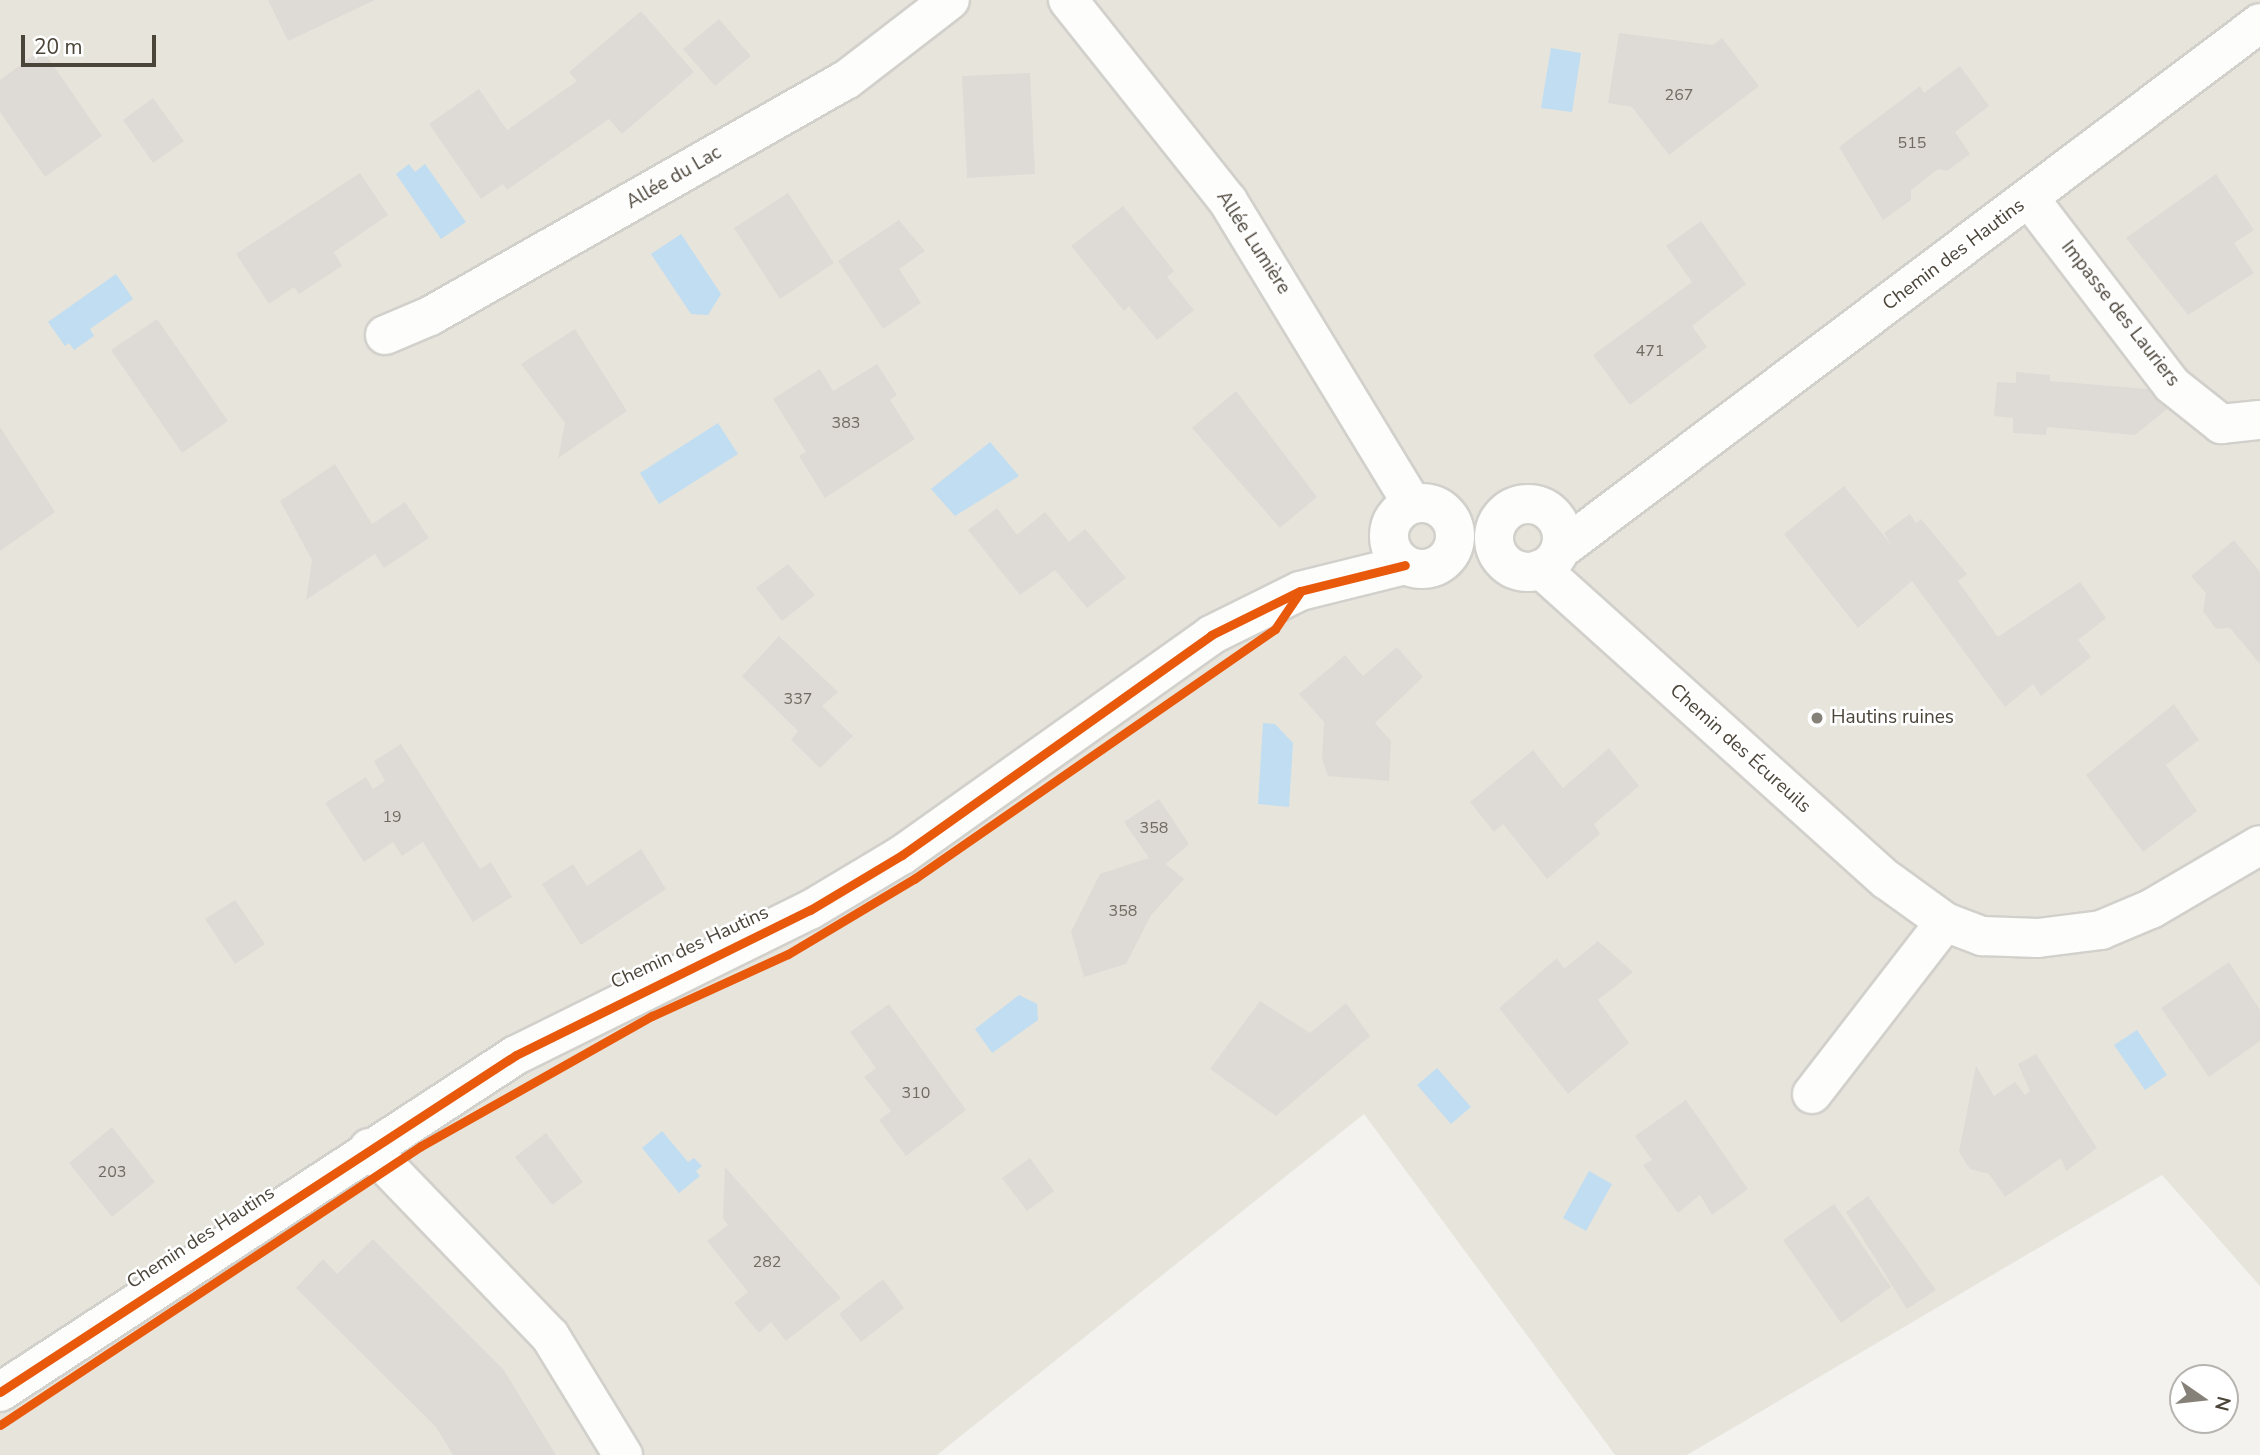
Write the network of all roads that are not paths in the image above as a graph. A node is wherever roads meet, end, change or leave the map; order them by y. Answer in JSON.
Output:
{"nodes":[{"id":1,"x":950,"y":0,"type":"edge"},
{"id":2,"x":1068,"y":0,"type":"edge"},
{"id":3,"x":2260,"y":23,"type":"edge"},
{"id":4,"x":2029,"y":198,"type":"junction"},
{"id":5,"x":385,"y":335,"type":"dead end"},
{"id":6,"x":2260,"y":420,"type":"edge"},
{"id":7,"x":1645,"y":483,"type":"junction"},
{"id":8,"x":1414,"y":512,"type":"junction"},
{"id":9,"x":1505,"y":512,"type":"junction"},
{"id":10,"x":1550,"y":512,"type":"junction"},
{"id":11,"x":1448,"y":559,"type":"junction"},
{"id":12,"x":1551,"y":559,"type":"junction"},
{"id":13,"x":1504,"y":562,"type":"junction"},
{"id":14,"x":1405,"y":565,"type":"junction"},
{"id":15,"x":1300,"y":592,"type":"junction"},
{"id":16,"x":2260,"y":845,"type":"edge"},
{"id":17,"x":1945,"y":922,"type":"junction"},
{"id":18,"x":1812,"y":1094,"type":"dead end"},
{"id":19,"x":369,"y":1148,"type":"junction"},
{"id":20,"x":0,"y":1392,"type":"edge"},
{"id":21,"x":623,"y":1455,"type":"edge"}],
"edges":[{"from":1,"to":5,"type":"street","name":"Allée du Lac"},
{"from":2,"to":8,"type":"street","name":"Allée Lumière"},
{"from":3,"to":4,"type":"street","name":"Chemin des Hautins"},
{"from":4,"to":6,"type":"street","name":"Impasse des Lauriers"},
{"from":4,"to":7,"type":"street","name":"Chemin des Hautins"},
{"from":7,"to":10,"type":"street","name":"Chemin des Hautins"},
{"from":7,"to":12,"type":"street","name":"Chemin des Hautins"},
{"from":8,"to":9,"type":"street","name":"Chemin des Hautins"},
{"from":8,"to":11,"type":"street"},
{"from":8,"to":14,"type":"street"},
{"from":8,"to":15,"type":"street","name":"Chemin des Hautins"},
{"from":9,"to":10,"type":"street","name":"Chemin des Hautins"},
{"from":9,"to":13,"type":"street"},
{"from":10,"to":12,"type":"street"},
{"from":11,"to":13,"type":"street","name":"Chemin des Hautins"},
{"from":11,"to":14,"type":"street","name":"Chemin des Hautins"},
{"from":12,"to":13,"type":"street","name":"Chemin des Hautins"},
{"from":12,"to":17,"type":"street","name":"Chemin des Écureuils"},
{"from":14,"to":15,"type":"street","name":"Chemin des Hautins"},
{"from":15,"to":19,"type":"street","name":"Chemin des Hautins"},
{"from":16,"to":17,"type":"street","name":"Chemin des Écureuils"},
{"from":17,"to":18,"type":"street"},
{"from":19,"to":20,"type":"street","name":"Chemin des Hautins"},
{"from":19,"to":21,"type":"street"}]}
